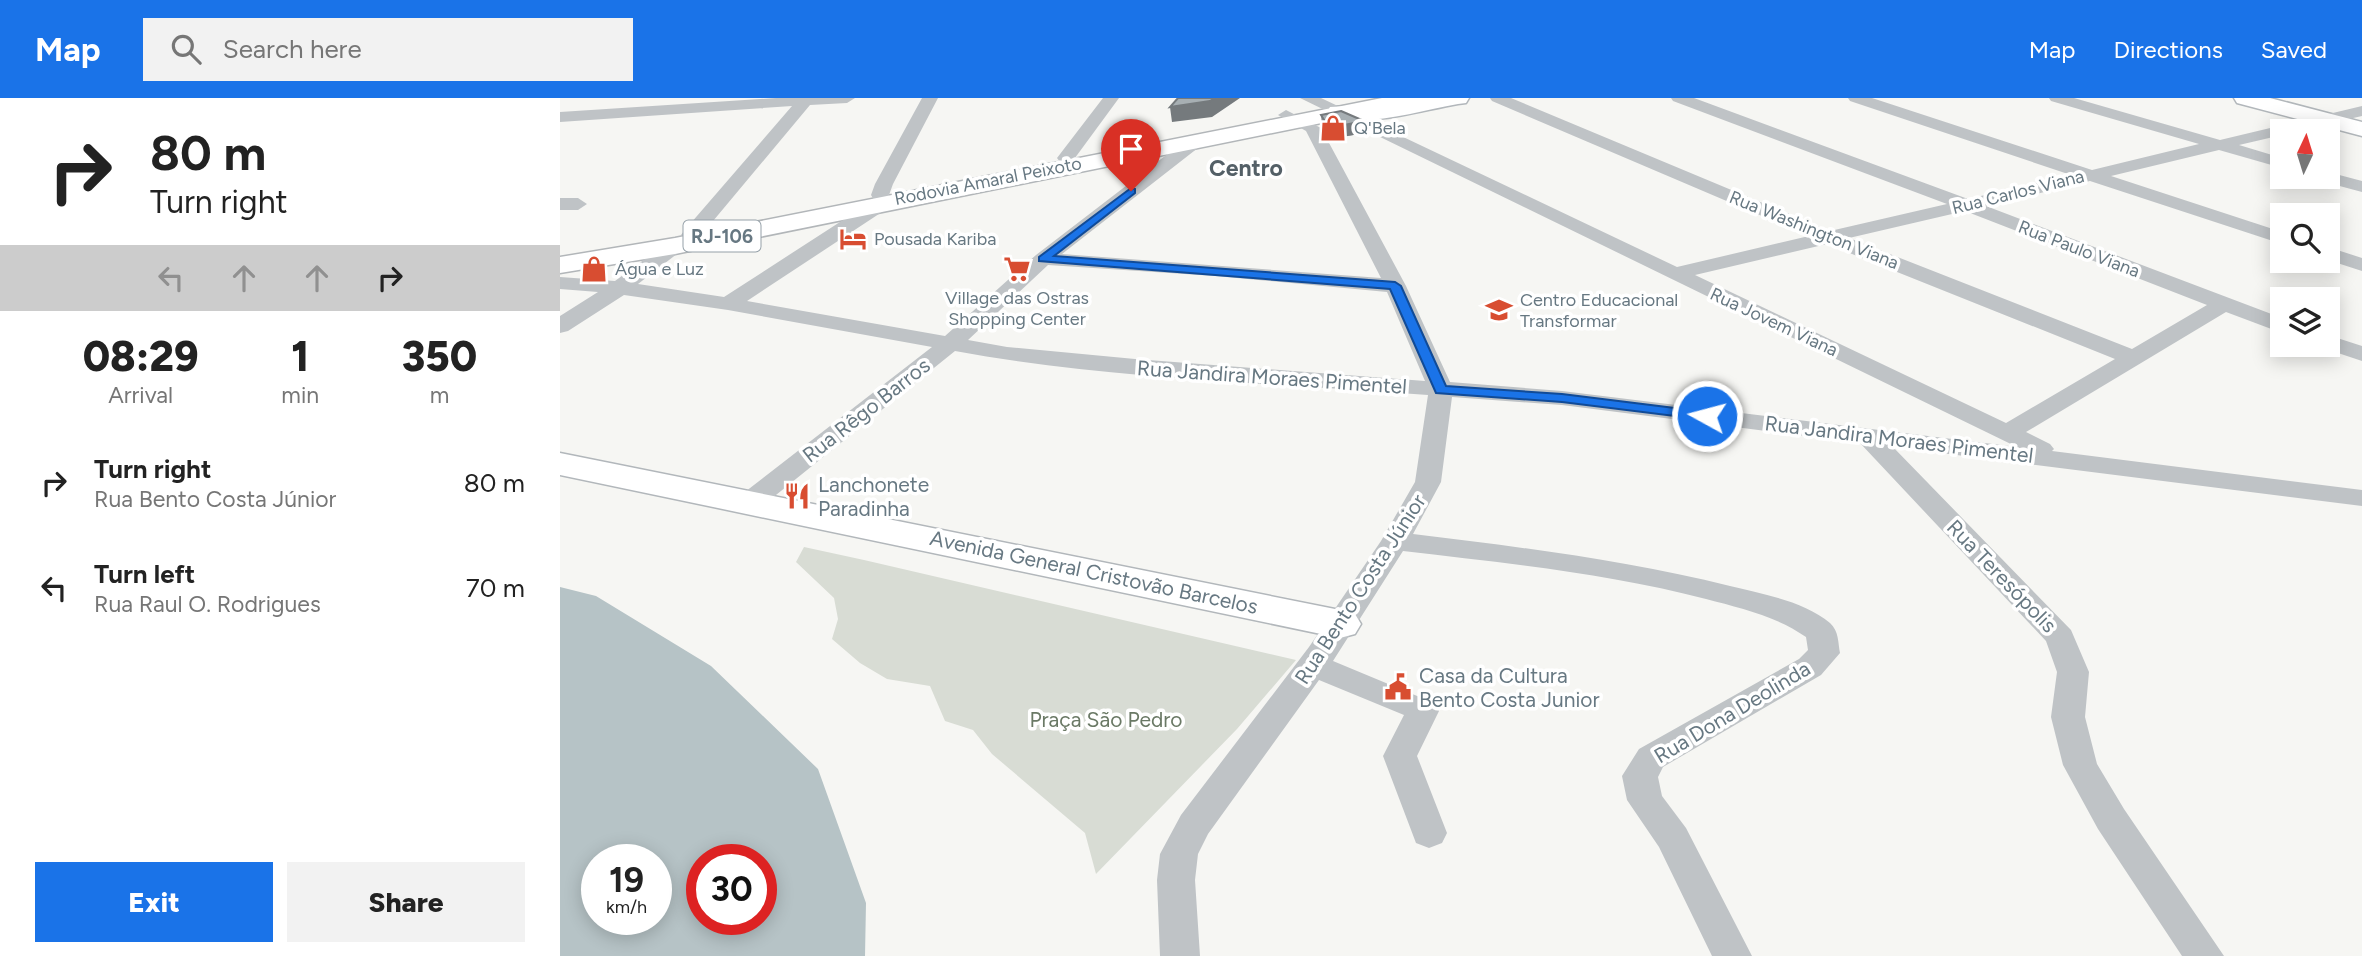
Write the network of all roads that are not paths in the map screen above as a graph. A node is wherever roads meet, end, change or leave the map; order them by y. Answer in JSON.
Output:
{"nodes":[{"id":1,"x":653,"y":98,"type":"edge"},
{"id":2,"x":846,"y":98,"type":"edge"},
{"id":3,"x":930,"y":98,"type":"edge"},
{"id":4,"x":1111,"y":98,"type":"edge"},
{"id":5,"x":1380,"y":98,"type":"edge"},
{"id":6,"x":1415,"y":98,"type":"edge"},
{"id":7,"x":1458,"y":98,"type":"edge"},
{"id":8,"x":1498,"y":98,"type":"edge"},
{"id":9,"x":1679,"y":98,"type":"edge"},
{"id":10,"x":1856,"y":98,"type":"edge"},
{"id":11,"x":1881,"y":98,"type":"edge"},
{"id":12,"x":2057,"y":98,"type":"edge"},
{"id":13,"x":2245,"y":98,"type":"edge"},
{"id":14,"x":807,"y":99,"type":"edge"},
{"id":15,"x":1325,"y":106,"type":"edge"},
{"id":16,"x":2362,"y":111,"type":"edge"},
{"id":17,"x":635,"y":112,"type":"junction"},
{"id":18,"x":1292,"y":118,"type":"junction"},
{"id":19,"x":2324,"y":119,"type":"joint"},
{"id":20,"x":564,"y":120,"type":"edge"},
{"id":21,"x":2340,"y":123,"type":"edge"},
{"id":22,"x":2362,"y":129,"type":"edge"},
{"id":23,"x":2270,"y":132,"type":"edge"},
{"id":24,"x":1198,"y":140,"type":"junction"},
{"id":25,"x":2220,"y":145,"type":"junction"},
{"id":26,"x":1066,"y":158,"type":"junction"},
{"id":27,"x":2270,"y":160,"type":"edge"},
{"id":28,"x":2097,"y":173,"type":"junction"},
{"id":29,"x":2340,"y":181,"type":"edge"},
{"id":30,"x":2362,"y":187,"type":"edge"},
{"id":31,"x":882,"y":199,"type":"junction"},
{"id":32,"x":1968,"y":205,"type":"junction"},
{"id":33,"x":2270,"y":226,"type":"edge"},
{"id":34,"x":2270,"y":234,"type":"edge"},
{"id":35,"x":1825,"y":236,"type":"junction"},
{"id":36,"x":683,"y":240,"type":"junction"},
{"id":37,"x":2340,"y":249,"type":"edge"},
{"id":38,"x":2362,"y":256,"type":"edge"},
{"id":39,"x":2340,"y":257,"type":"edge"},
{"id":40,"x":560,"y":259,"type":"edge"},
{"id":41,"x":1043,"y":259,"type":"junction"},
{"id":42,"x":560,"y":265,"type":"edge"},
{"id":43,"x":2362,"y":265,"type":"edge"},
{"id":44,"x":1674,"y":274,"type":"junction"},
{"id":45,"x":560,"y":283,"type":"edge"},
{"id":46,"x":1395,"y":286,"type":"junction"},
{"id":47,"x":620,"y":288,"type":"junction"},
{"id":48,"x":729,"y":304,"type":"junction"},
{"id":49,"x":2222,"y":305,"type":"junction"},
{"id":50,"x":2270,"y":322,"type":"edge"},
{"id":51,"x":560,"y":326,"type":"edge"},
{"id":52,"x":949,"y":345,"type":"junction"},
{"id":53,"x":2340,"y":346,"type":"edge"},
{"id":54,"x":2362,"y":354,"type":"edge"},
{"id":55,"x":2131,"y":357,"type":"junction"},
{"id":56,"x":1441,"y":390,"type":"junction"},
{"id":57,"x":2007,"y":433,"type":"junction"},
{"id":58,"x":1868,"y":436,"type":"junction"},
{"id":59,"x":2060,"y":458,"type":"junction"},
{"id":60,"x":560,"y":464,"type":"edge"},
{"id":61,"x":2362,"y":498,"type":"edge"},
{"id":62,"x":751,"y":501,"type":"junction"},
{"id":63,"x":1395,"y":541,"type":"junction"},
{"id":64,"x":1340,"y":624,"type":"junction"},
{"id":65,"x":1313,"y":665,"type":"junction"},
{"id":66,"x":1429,"y":833,"type":"dead end"},
{"id":67,"x":1180,"y":956,"type":"edge"},
{"id":68,"x":1732,"y":956,"type":"edge"},
{"id":69,"x":2204,"y":956,"type":"edge"}],
"edges":[{"from":1,"to":17,"type":"street"},
{"from":2,"to":14,"type":"street"},
{"from":3,"to":31,"type":"street"},
{"from":4,"to":26,"type":"street"},
{"from":5,"to":15,"type":"main road","name":"Rodovia Amaral Peixoto","number":"RJ-106"},
{"from":6,"to":15,"type":"main road","name":"Rodovia Amaral Peixoto","number":"RJ-106"},
{"from":7,"to":15,"type":"main road"},
{"from":8,"to":35,"type":"street","name":"Rua Washington Viana"},
{"from":9,"to":32,"type":"street","name":"Rua Paulo Viana"},
{"from":10,"to":28,"type":"street"},
{"from":11,"to":28,"type":"street"},
{"from":12,"to":25,"type":"street"},
{"from":13,"to":19,"type":"main road"},
{"from":14,"to":17,"type":"street"},
{"from":14,"to":36,"type":"street"},
{"from":15,"to":18,"type":"main road","name":"Rodovia Amaral Peixoto","number":"RJ-106"},
{"from":15,"to":44,"type":"street","name":"Rua Jovem Viana"},
{"from":16,"to":19,"type":"street","name":"Rua Carlos Viana"},
{"from":17,"to":20,"type":"street"},
{"from":18,"to":24,"type":"main road","name":"Rodovia Amaral Peixoto","number":"RJ-106"},
{"from":18,"to":26,"type":"main road","name":"Rodovia Amaral Peixoto","number":"RJ-106"},
{"from":18,"to":46,"type":"street"},
{"from":21,"to":22,"type":"main road"},
{"from":23,"to":25,"type":"street","name":"Rua Carlos Viana"},
{"from":24,"to":31,"type":"main road","name":"Rodovia Amaral Peixoto","number":"RJ-106"},
{"from":24,"to":41,"type":"street"},
{"from":25,"to":27,"type":"street"},
{"from":25,"to":28,"type":"street","name":"Rua Carlos Viana"},
{"from":26,"to":31,"type":"main road","name":"Rodovia Amaral Peixoto","number":"RJ-106"},
{"from":28,"to":32,"type":"street","name":"Rua Carlos Viana"},
{"from":28,"to":33,"type":"street"},
{"from":28,"to":34,"type":"street"},
{"from":29,"to":30,"type":"street"},
{"from":31,"to":36,"type":"main road","name":"Rodovia Amaral Peixoto","number":"RJ-106"},
{"from":31,"to":48,"type":"street"},
{"from":32,"to":35,"type":"street","name":"Rua Carlos Viana"},
{"from":32,"to":49,"type":"street","name":"Rua Paulo Viana"},
{"from":35,"to":44,"type":"street","name":"Rua Carlos Viana"},
{"from":35,"to":55,"type":"street","name":"Rua Washington Viana"},
{"from":36,"to":40,"type":"main road","name":"Rodovia Amaral Peixoto","number":"RJ-106"},
{"from":36,"to":42,"type":"main road","name":"Rodovia Amaral Peixoto","number":"RJ-106"},
{"from":36,"to":47,"type":"street"},
{"from":37,"to":38,"type":"street"},
{"from":39,"to":43,"type":"street"},
{"from":41,"to":46,"type":"street"},
{"from":41,"to":52,"type":"street","name":"Rua Rêgo Barros"},
{"from":44,"to":57,"type":"street","name":"Rua Jovem Viana"},
{"from":45,"to":47,"type":"street","name":"Rua Jandira Moraes Pimentel"},
{"from":46,"to":56,"type":"street"},
{"from":47,"to":48,"type":"street","name":"Rua Jandira Moraes Pimentel"},
{"from":47,"to":51,"type":"street"},
{"from":48,"to":52,"type":"street","name":"Rua Jandira Moraes Pimentel"},
{"from":49,"to":50,"type":"street","name":"Rua Paulo Viana"},
{"from":49,"to":55,"type":"street"},
{"from":52,"to":56,"type":"street","name":"Rua Jandira Moraes Pimentel"},
{"from":52,"to":62,"type":"street","name":"Rua Rêgo Barros"},
{"from":53,"to":54,"type":"street"},
{"from":55,"to":57,"type":"street"},
{"from":56,"to":58,"type":"street","name":"Rua Jandira Moraes Pimentel"},
{"from":56,"to":63,"type":"street","name":"Rua Bento Costa Júnior"},
{"from":57,"to":59,"type":"street","name":"Rua Jovem Viana"},
{"from":58,"to":59,"type":"street","name":"Rua Jandira Moraes Pimentel"},
{"from":58,"to":69,"type":"street","name":"Rua Teresópolis"},
{"from":59,"to":61,"type":"street","name":"Rua Jandira Moraes Pimentel"},
{"from":60,"to":62,"type":"main road","name":"Avenida General Cristovão Barcelos"},
{"from":62,"to":64,"type":"main road","name":"Avenida General Cristovão Barcelos"},
{"from":63,"to":64,"type":"street","name":"Rua Bento Costa Júnior"},
{"from":63,"to":68,"type":"street","name":"Rua Dona Deolinda"},
{"from":64,"to":65,"type":"street","name":"Rua Bento Costa Júnior"},
{"from":65,"to":66,"type":"street"},
{"from":65,"to":67,"type":"street","name":"Rua Bento Costa Júnior"}]}
